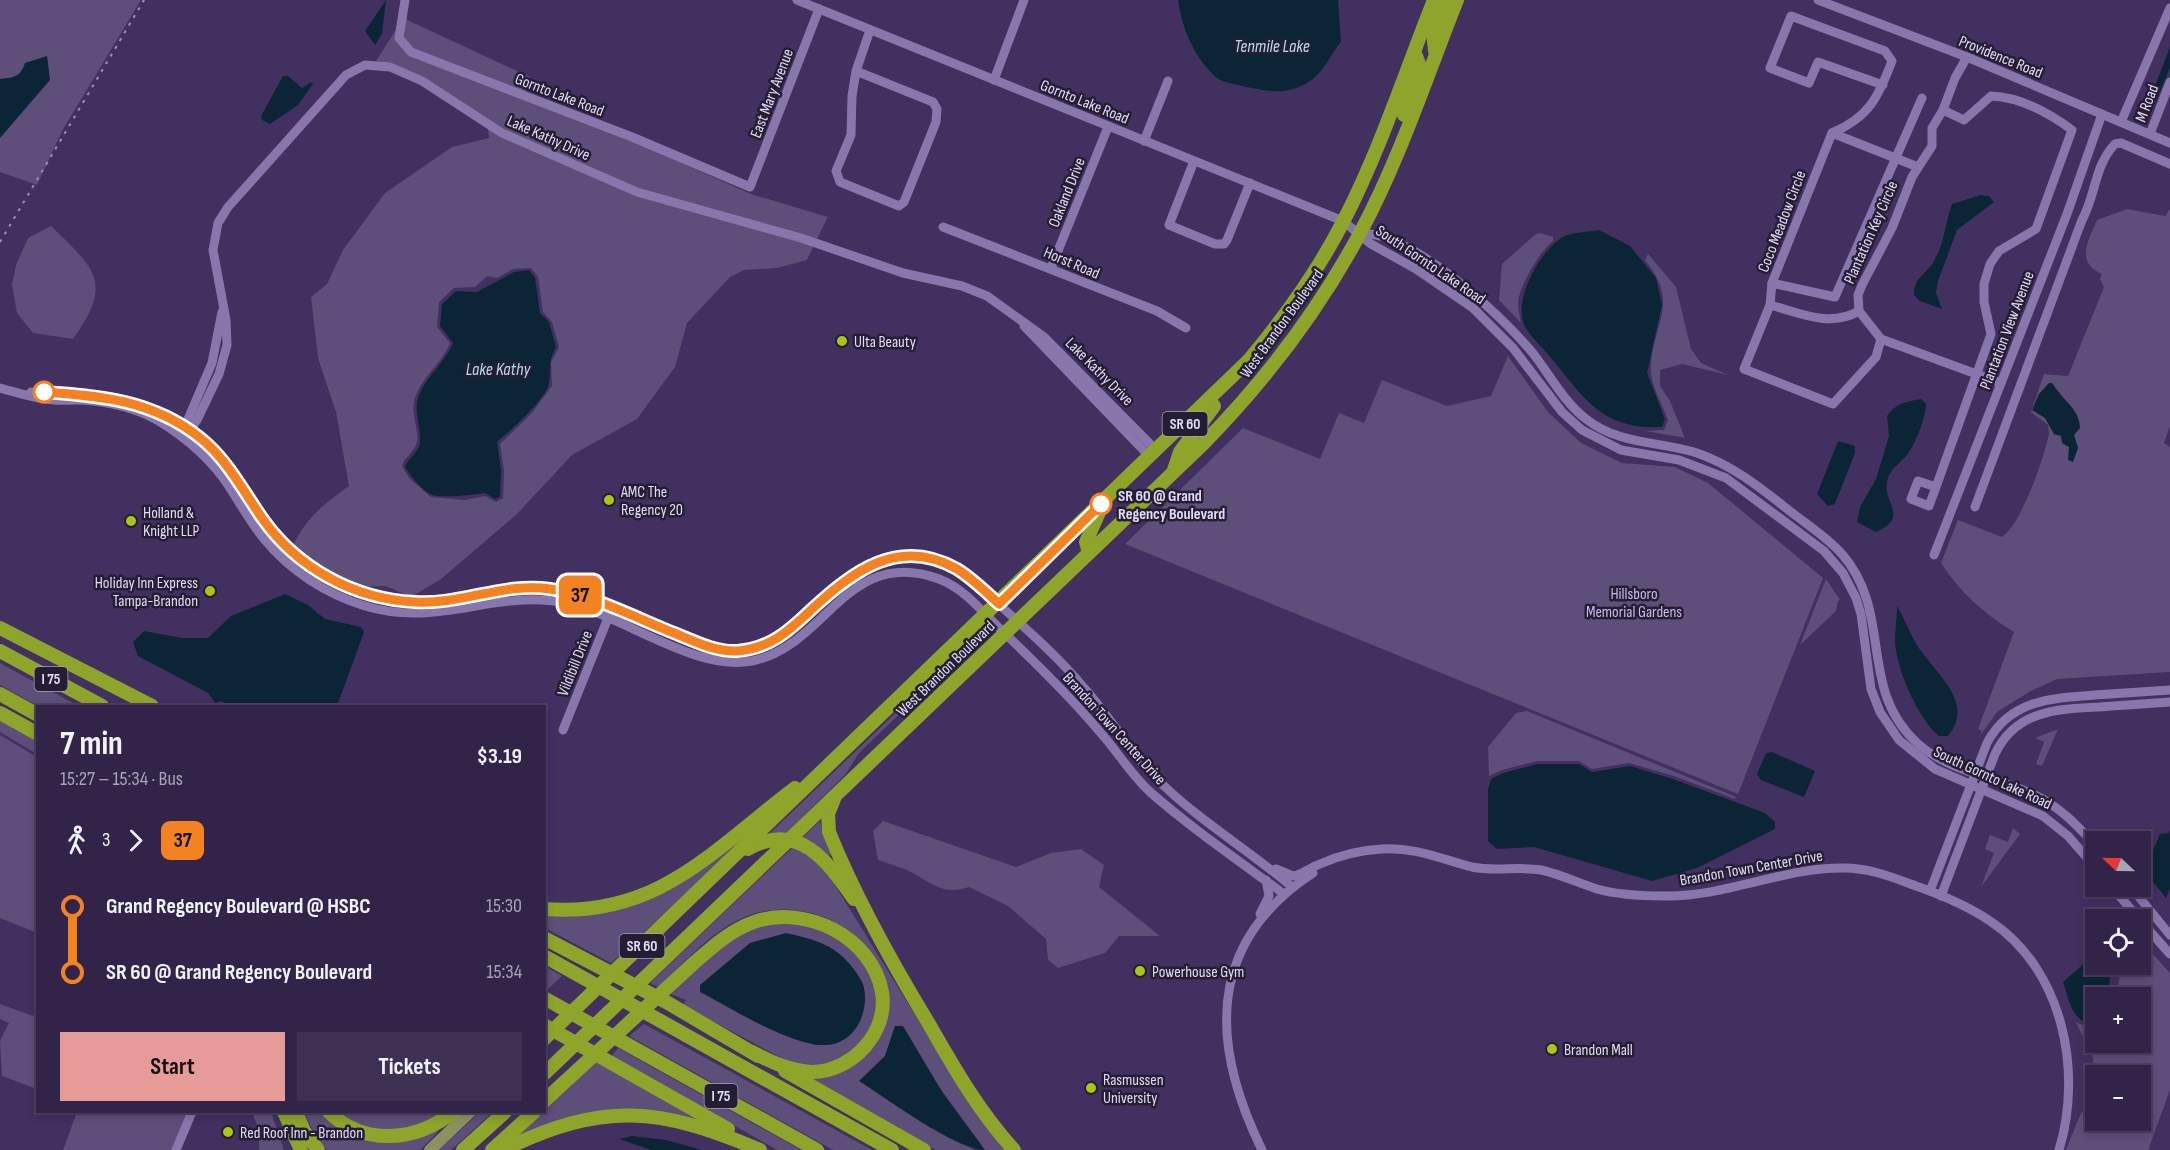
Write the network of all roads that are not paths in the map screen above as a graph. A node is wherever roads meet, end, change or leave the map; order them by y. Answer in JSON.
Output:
{"nodes":[{"id":1,"x":405,"y":0,"type":"edge"},
{"id":2,"x":797,"y":0,"type":"edge"},
{"id":3,"x":1024,"y":0,"type":"edge"},
{"id":4,"x":1434,"y":0,"type":"edge"},
{"id":5,"x":1445,"y":0,"type":"edge"},
{"id":6,"x":1457,"y":0,"type":"edge"},
{"id":7,"x":1818,"y":0,"type":"edge"},
{"id":8,"x":2170,"y":8,"type":"edge"},
{"id":9,"x":819,"y":9,"type":"junction"},
{"id":10,"x":870,"y":30,"type":"junction"},
{"id":11,"x":1414,"y":51,"type":"junction"},
{"id":12,"x":1436,"y":53,"type":"junction"},
{"id":13,"x":1967,"y":57,"type":"junction"},
{"id":14,"x":856,"y":71,"type":"junction"},
{"id":15,"x":994,"y":80,"type":"junction"},
{"id":16,"x":1168,"y":81,"type":"dead end"},
{"id":17,"x":2170,"y":82,"type":"edge"},
{"id":18,"x":1883,"y":85,"type":"junction"},
{"id":19,"x":1922,"y":98,"type":"dead end"},
{"id":20,"x":1944,"y":110,"type":"junction"},
{"id":21,"x":2102,"y":114,"type":"junction"},
{"id":22,"x":2121,"y":122,"type":"junction"},
{"id":23,"x":1108,"y":127,"type":"junction"},
{"id":24,"x":1404,"y":133,"type":"junction"},
{"id":25,"x":1832,"y":133,"type":"junction"},
{"id":26,"x":2150,"y":134,"type":"junction"},
{"id":27,"x":1144,"y":141,"type":"junction"},
{"id":28,"x":2170,"y":143,"type":"edge"},
{"id":29,"x":1897,"y":158,"type":"junction"},
{"id":30,"x":1194,"y":160,"type":"junction"},
{"id":31,"x":2170,"y":164,"type":"edge"},
{"id":32,"x":1918,"y":167,"type":"junction"},
{"id":33,"x":1250,"y":183,"type":"junction"},
{"id":34,"x":750,"y":187,"type":"joint"},
{"id":35,"x":2067,"y":214,"type":"junction"},
{"id":36,"x":2082,"y":220,"type":"junction"},
{"id":37,"x":1343,"y":221,"type":"junction"},
{"id":38,"x":944,"y":227,"type":"dead end"},
{"id":39,"x":1360,"y":233,"type":"junction"},
{"id":40,"x":1051,"y":268,"type":"junction"},
{"id":41,"x":1772,"y":283,"type":"junction"},
{"id":42,"x":1770,"y":305,"type":"junction"},
{"id":43,"x":1859,"y":311,"type":"junction"},
{"id":44,"x":1186,"y":328,"type":"dead end"},
{"id":45,"x":1881,"y":339,"type":"junction"},
{"id":46,"x":1977,"y":374,"type":"junction"},
{"id":47,"x":2001,"y":383,"type":"junction"},
{"id":48,"x":0,"y":388,"type":"edge"},
{"id":49,"x":1224,"y":388,"type":"junction"},
{"id":50,"x":22,"y":393,"type":"junction"},
{"id":51,"x":187,"y":428,"type":"junction"},
{"id":52,"x":181,"y":437,"type":"junction"},
{"id":53,"x":1153,"y":454,"type":"junction"},
{"id":54,"x":1173,"y":472,"type":"junction"},
{"id":55,"x":1963,"y":481,"type":"junction"},
{"id":56,"x":1936,"y":487,"type":"dead end"},
{"id":57,"x":1983,"y":487,"type":"junction"},
{"id":58,"x":1103,"y":503,"type":"junction"},
{"id":59,"x":1975,"y":507,"type":"dead end"},
{"id":60,"x":1089,"y":553,"type":"junction"},
{"id":61,"x":1934,"y":555,"type":"dead end"},
{"id":62,"x":523,"y":587,"type":"junction"},
{"id":63,"x":522,"y":598,"type":"junction"},
{"id":64,"x":999,"y":604,"type":"junction"},
{"id":65,"x":612,"y":608,"type":"junction"},
{"id":66,"x":987,"y":616,"type":"junction"},
{"id":67,"x":608,"y":618,"type":"junction"},
{"id":68,"x":802,"y":619,"type":"junction"},
{"id":69,"x":1018,"y":621,"type":"junction"},
{"id":70,"x":0,"y":628,"type":"edge"},
{"id":71,"x":810,"y":628,"type":"junction"},
{"id":72,"x":1005,"y":634,"type":"junction"},
{"id":73,"x":696,"y":642,"type":"junction"},
{"id":74,"x":0,"y":651,"type":"edge"},
{"id":75,"x":692,"y":653,"type":"junction"},
{"id":76,"x":2170,"y":690,"type":"edge"},
{"id":77,"x":0,"y":694,"type":"edge"},
{"id":78,"x":2170,"y":702,"type":"edge"},
{"id":79,"x":100,"y":705,"type":"edge"},
{"id":80,"x":150,"y":705,"type":"edge"},
{"id":81,"x":0,"y":713,"type":"edge"},
{"id":82,"x":36,"y":714,"type":"edge"},
{"id":83,"x":563,"y":730,"type":"dead end"},
{"id":84,"x":36,"y":733,"type":"edge"},
{"id":85,"x":845,"y":750,"type":"junction"},
{"id":86,"x":1974,"y":773,"type":"junction"},
{"id":87,"x":1986,"y":777,"type":"junction"},
{"id":88,"x":1970,"y":784,"type":"junction"},
{"id":89,"x":1982,"y":789,"type":"junction"},
{"id":90,"x":836,"y":795,"type":"junction"},
{"id":91,"x":2085,"y":833,"type":"edge"},
{"id":92,"x":788,"y":840,"type":"junction"},
{"id":93,"x":2085,"y":856,"type":"edge"},
{"id":94,"x":734,"y":858,"type":"junction"},
{"id":95,"x":1332,"y":861,"type":"junction"},
{"id":96,"x":1263,"y":862,"type":"junction"},
{"id":97,"x":1266,"y":880,"type":"junction"},
{"id":98,"x":1292,"y":887,"type":"junction"},
{"id":99,"x":1930,"y":891,"type":"junction"},
{"id":100,"x":1284,"y":894,"type":"junction"},
{"id":101,"x":1941,"y":896,"type":"junction"},
{"id":102,"x":2120,"y":897,"type":"edge"},
{"id":103,"x":2139,"y":897,"type":"edge"},
{"id":104,"x":546,"y":909,"type":"edge"},
{"id":105,"x":2131,"y":909,"type":"edge"},
{"id":106,"x":1255,"y":925,"type":"junction"},
{"id":107,"x":876,"y":931,"type":"junction"},
{"id":108,"x":2151,"y":932,"type":"edge"},
{"id":109,"x":2170,"y":935,"type":"edge"},
{"id":110,"x":546,"y":939,"type":"edge"},
{"id":111,"x":2170,"y":954,"type":"edge"},
{"id":112,"x":546,"y":957,"type":"edge"},
{"id":113,"x":547,"y":999,"type":"edge"},
{"id":114,"x":546,"y":1035,"type":"edge"},
{"id":115,"x":752,"y":1052,"type":"junction"},
{"id":116,"x":546,"y":1072,"type":"edge"},
{"id":117,"x":546,"y":1099,"type":"edge"},
{"id":118,"x":192,"y":1113,"type":"edge"},
{"id":119,"x":284,"y":1113,"type":"edge"},
{"id":120,"x":296,"y":1113,"type":"edge"},
{"id":121,"x":331,"y":1113,"type":"edge"},
{"id":122,"x":452,"y":1113,"type":"edge"},
{"id":123,"x":469,"y":1113,"type":"edge"},
{"id":124,"x":504,"y":1113,"type":"edge"},
{"id":125,"x":533,"y":1113,"type":"edge"},
{"id":126,"x":466,"y":1149,"type":"edge"},
{"id":127,"x":176,"y":1150,"type":"edge"},
{"id":128,"x":301,"y":1150,"type":"edge"},
{"id":129,"x":318,"y":1150,"type":"edge"},
{"id":130,"x":430,"y":1150,"type":"edge"},
{"id":131,"x":492,"y":1150,"type":"edge"},
{"id":132,"x":503,"y":1150,"type":"edge"},
{"id":133,"x":760,"y":1150,"type":"edge"},
{"id":134,"x":766,"y":1150,"type":"edge"},
{"id":135,"x":817,"y":1150,"type":"edge"},
{"id":136,"x":892,"y":1150,"type":"edge"},
{"id":137,"x":924,"y":1150,"type":"edge"},
{"id":138,"x":1014,"y":1150,"type":"edge"},
{"id":139,"x":1262,"y":1150,"type":"edge"},
{"id":140,"x":2059,"y":1150,"type":"edge"}],
"edges":[{"from":1,"to":34,"type":"street","name":"Gornto Lake Road"},
{"from":2,"to":9,"type":"street","name":"Gornto Lake Road"},
{"from":3,"to":15,"type":"street"},
{"from":4,"to":11,"type":"highway","name":"West Brandon Boulevard","number":"SR 60"},
{"from":5,"to":12,"type":"highway"},
{"from":6,"to":12,"type":"highway","name":"West Brandon Boulevard","number":"SR 60"},
{"from":7,"to":13,"type":"street","name":"Providence Road"},
{"from":8,"to":22,"type":"street"},
{"from":9,"to":10,"type":"street","name":"Gornto Lake Road"},
{"from":9,"to":34,"type":"street","name":"East Mary Avenue"},
{"from":10,"to":14,"type":"street"},
{"from":10,"to":15,"type":"street","name":"Gornto Lake Road"},
{"from":11,"to":24,"type":"highway"},
{"from":11,"to":37,"type":"highway","name":"West Brandon Boulevard","number":"SR 60"},
{"from":12,"to":24,"type":"highway","name":"West Brandon Boulevard","number":"SR 60"},
{"from":13,"to":20,"type":"street","name":"Plantation Key Circle"},
{"from":13,"to":21,"type":"street","name":"Providence Road"},
{"from":14,"to":14,"type":"street"},
{"from":15,"to":23,"type":"street","name":"Gornto Lake Road"},
{"from":16,"to":27,"type":"street"},
{"from":17,"to":26,"type":"street","name":"M Road"},
{"from":18,"to":18,"type":"street"},
{"from":18,"to":25,"type":"street"},
{"from":19,"to":29,"type":"street","name":"Coco Meadow Circle"},
{"from":20,"to":32,"type":"street","name":"Plantation Key Circle"},
{"from":20,"to":46,"type":"street"},
{"from":21,"to":22,"type":"street","name":"Providence Road"},
{"from":21,"to":35,"type":"street","name":"Plantation View Avenue"},
{"from":22,"to":26,"type":"street","name":"Providence Road"},
{"from":23,"to":27,"type":"street","name":"Gornto Lake Road"},
{"from":23,"to":40,"type":"street","name":"Oakland Drive"},
{"from":24,"to":39,"type":"highway","name":"West Brandon Boulevard","number":"SR 60"},
{"from":25,"to":29,"type":"street"},
{"from":25,"to":41,"type":"street","name":"Coco Meadow Circle"},
{"from":26,"to":28,"type":"street","name":"Providence Road"},
{"from":27,"to":30,"type":"street","name":"Gornto Lake Road"},
{"from":29,"to":32,"type":"street"},
{"from":29,"to":41,"type":"street","name":"Coco Meadow Circle"},
{"from":30,"to":33,"type":"street","name":"Gornto Lake Road"},
{"from":30,"to":33,"type":"street"},
{"from":31,"to":36,"type":"street"},
{"from":32,"to":43,"type":"street","name":"Plantation Key Circle"},
{"from":33,"to":37,"type":"street","name":"Gornto Lake Road"},
{"from":35,"to":36,"type":"street"},
{"from":35,"to":47,"type":"street","name":"Plantation View Avenue"},
{"from":36,"to":57,"type":"street"},
{"from":37,"to":39,"type":"street","name":"Gornto Lake Road"},
{"from":37,"to":49,"type":"highway","name":"West Brandon Boulevard","number":"SR 60"},
{"from":38,"to":40,"type":"street","name":"Horst Road"},
{"from":39,"to":54,"type":"highway","name":"West Brandon Boulevard","number":"SR 60"},
{"from":39,"to":86,"type":"street","name":"South Gornto Lake Road"},
{"from":39,"to":88,"type":"street","name":"South Gornto Lake Road"},
{"from":40,"to":44,"type":"street","name":"Horst Road"},
{"from":41,"to":42,"type":"street"},
{"from":42,"to":43,"type":"street"},
{"from":42,"to":45,"type":"street"},
{"from":43,"to":45,"type":"street","name":"Plantation Key Circle"},
{"from":45,"to":46,"type":"street"},
{"from":46,"to":47,"type":"street"},
{"from":46,"to":56,"type":"street"},
{"from":47,"to":55,"type":"street","name":"Plantation View Avenue"},
{"from":48,"to":50,"type":"street"},
{"from":49,"to":53,"type":"highway","name":"West Brandon Boulevard","number":"SR 60"},
{"from":49,"to":54,"type":"highway"},
{"from":50,"to":51,"type":"street","name":"Brandon Town Center Drive"},
{"from":50,"to":52,"type":"street","name":"Brandon Town Center Drive"},
{"from":51,"to":52,"type":"street","name":"Lake Kathy Drive"},
{"from":51,"to":53,"type":"street","name":"Lake Kathy Drive"},
{"from":51,"to":62,"type":"street","name":"Brandon Town Center Drive"},
{"from":52,"to":63,"type":"street","name":"Brandon Town Center Drive"},
{"from":53,"to":58,"type":"highway","name":"West Brandon Boulevard","number":"SR 60"},
{"from":54,"to":60,"type":"highway","name":"West Brandon Boulevard","number":"SR 60"},
{"from":55,"to":57,"type":"street"},
{"from":55,"to":61,"type":"street","name":"Plantation View Avenue"},
{"from":57,"to":59,"type":"street"},
{"from":58,"to":60,"type":"highway"},
{"from":58,"to":64,"type":"highway","name":"West Brandon Boulevard","number":"SR 60"},
{"from":60,"to":69,"type":"highway","name":"West Brandon Boulevard","number":"SR 60"},
{"from":62,"to":63,"type":"street"},
{"from":62,"to":65,"type":"street","name":"Brandon Town Center Drive"},
{"from":63,"to":67,"type":"street","name":"Brandon Town Center Drive"},
{"from":64,"to":66,"type":"highway","name":"West Brandon Boulevard","number":"SR 60"},
{"from":64,"to":68,"type":"street","name":"Brandon Town Center Drive"},
{"from":64,"to":69,"type":"street","name":"Brandon Town Center Drive"},
{"from":65,"to":67,"type":"street","name":"Vildibill Drive"},
{"from":65,"to":73,"type":"street","name":"Brandon Town Center Drive"},
{"from":66,"to":71,"type":"street","name":"Brandon Town Center Drive"},
{"from":66,"to":72,"type":"street","name":"Brandon Town Center Drive"},
{"from":66,"to":85,"type":"highway","name":"West Brandon Boulevard","number":"SR 60"},
{"from":67,"to":75,"type":"street","name":"Brandon Town Center Drive"},
{"from":67,"to":83,"type":"street","name":"Vildibill Drive"},
{"from":68,"to":71,"type":"street"},
{"from":68,"to":73,"type":"street","name":"Brandon Town Center Drive"},
{"from":69,"to":72,"type":"highway","name":"West Brandon Boulevard","number":"SR 60"},
{"from":69,"to":96,"type":"street","name":"Brandon Town Center Drive"},
{"from":70,"to":80,"type":"highway"},
{"from":71,"to":75,"type":"street","name":"Brandon Town Center Drive"},
{"from":72,"to":90,"type":"highway","name":"West Brandon Boulevard","number":"SR 60"},
{"from":72,"to":97,"type":"street","name":"Brandon Town Center Drive"},
{"from":73,"to":75,"type":"street"},
{"from":74,"to":79,"type":"highway","number":"I 75"},
{"from":76,"to":86,"type":"street"},
{"from":77,"to":82,"type":"highway","number":"I 75"},
{"from":78,"to":87,"type":"street"},
{"from":81,"to":84,"type":"highway"},
{"from":85,"to":94,"type":"highway","name":"West Brandon Boulevard","number":"SR 60"},
{"from":85,"to":104,"type":"highway"},
{"from":86,"to":87,"type":"street","name":"South Gornto Lake Road"},
{"from":86,"to":88,"type":"street"},
{"from":87,"to":89,"type":"street"},
{"from":87,"to":91,"type":"street","name":"South Gornto Lake Road"},
{"from":88,"to":89,"type":"street","name":"South Gornto Lake Road"},
{"from":88,"to":99,"type":"street"},
{"from":89,"to":93,"type":"street","name":"South Gornto Lake Road"},
{"from":89,"to":101,"type":"street"},
{"from":90,"to":92,"type":"highway","name":"West Brandon Boulevard","number":"SR 60"},
{"from":90,"to":107,"type":"highway"},
{"from":92,"to":94,"type":"highway"},
{"from":92,"to":107,"type":"highway"},
{"from":92,"to":116,"type":"highway","name":"West Brandon Boulevard","number":"SR 60"},
{"from":94,"to":114,"type":"highway","name":"West Brandon Boulevard","number":"SR 60"},
{"from":95,"to":96,"type":"street","name":"Brandon Town Center Drive"},
{"from":95,"to":98,"type":"street","name":"Brandon Town Center Drive"},
{"from":95,"to":99,"type":"street","name":"Brandon Town Center Drive"},
{"from":96,"to":98,"type":"street","name":"Brandon Town Center Drive"},
{"from":97,"to":100,"type":"street","name":"Brandon Town Center Drive"},
{"from":97,"to":106,"type":"street","name":"Brandon Town Center Drive"},
{"from":98,"to":100,"type":"street","name":"Brandon Town Center Drive"},
{"from":99,"to":101,"type":"street","name":"Brandon Town Center Drive"},
{"from":100,"to":106,"type":"street","name":"Brandon Town Center Drive"},
{"from":101,"to":140,"type":"street","name":"Brandon Town Center Drive"},
{"from":102,"to":105,"type":"street"},
{"from":103,"to":109,"type":"street"},
{"from":106,"to":139,"type":"street","name":"Brandon Town Center Drive"},
{"from":107,"to":138,"type":"highway"},
{"from":108,"to":111,"type":"street"},
{"from":110,"to":115,"type":"highway"},
{"from":112,"to":136,"type":"highway","number":"I 75"},
{"from":113,"to":135,"type":"highway","number":"I 75"},
{"from":114,"to":134,"type":"highway"},
{"from":115,"to":117,"type":"highway"},
{"from":115,"to":137,"type":"highway"},
{"from":118,"to":127,"type":"street"},
{"from":119,"to":128,"type":"highway"},
{"from":120,"to":129,"type":"highway"},
{"from":121,"to":122,"type":"highway"},
{"from":123,"to":130,"type":"main road"},
{"from":124,"to":126,"type":"highway"},
{"from":125,"to":131,"type":"highway"},
{"from":132,"to":133,"type":"highway"}]}
